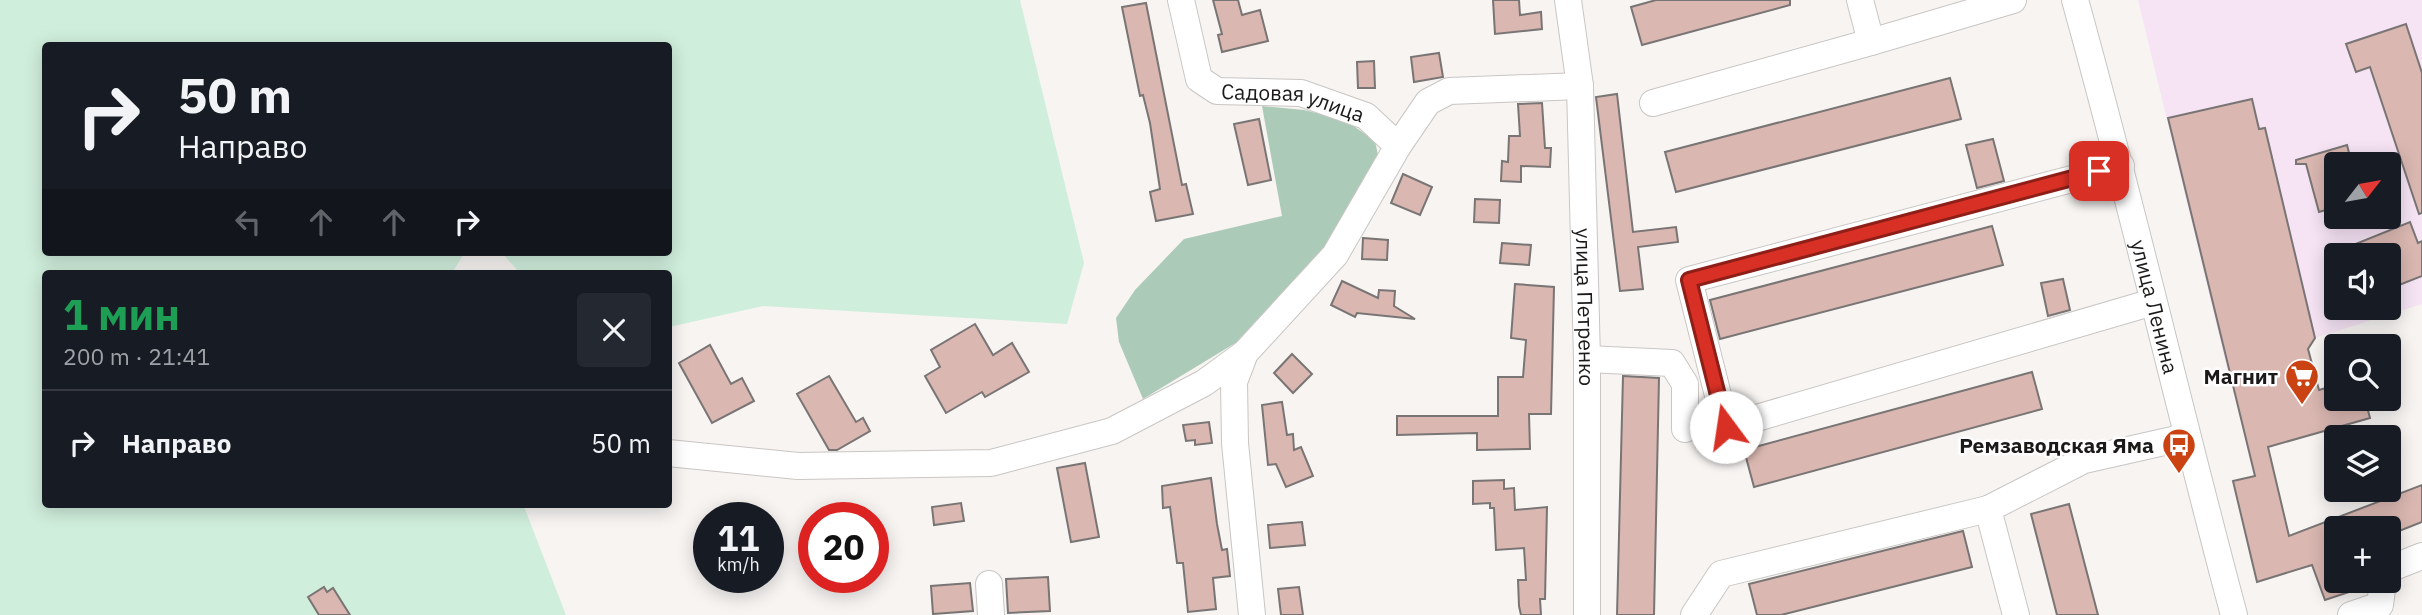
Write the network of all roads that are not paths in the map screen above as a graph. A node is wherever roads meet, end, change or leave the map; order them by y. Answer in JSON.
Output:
{"nodes":[{"id":1,"x":1181,"y":0,"type":"edge"},
{"id":2,"x":1568,"y":0,"type":"edge"},
{"id":3,"x":1860,"y":0,"type":"edge"},
{"id":4,"x":2013,"y":0,"type":"edge"},
{"id":5,"x":2075,"y":0,"type":"edge"},
{"id":6,"x":1871,"y":42,"type":"junction"},
{"id":7,"x":1580,"y":86,"type":"junction"},
{"id":8,"x":1653,"y":103,"type":"dead end"},
{"id":9,"x":1398,"y":146,"type":"junction"},
{"id":10,"x":2121,"y":166,"type":"junction"},
{"id":11,"x":2153,"y":302,"type":"junction"},
{"id":12,"x":1245,"y":353,"type":"junction"},
{"id":13,"x":1587,"y":359,"type":"junction"},
{"id":14,"x":1685,"y":429,"type":"dead end"},
{"id":15,"x":2186,"y":437,"type":"junction"},
{"id":16,"x":672,"y":453,"type":"edge"},
{"id":17,"x":1988,"y":509,"type":"junction"},
{"id":18,"x":2422,"y":556,"type":"edge"},
{"id":19,"x":2401,"y":564,"type":"edge"},
{"id":20,"x":989,"y":584,"type":"dead end"},
{"id":21,"x":2381,"y":593,"type":"edge"},
{"id":22,"x":991,"y":615,"type":"edge"},
{"id":23,"x":1252,"y":615,"type":"edge"},
{"id":24,"x":1587,"y":615,"type":"edge"},
{"id":25,"x":1694,"y":615,"type":"edge"},
{"id":26,"x":2016,"y":615,"type":"edge"},
{"id":27,"x":2234,"y":615,"type":"edge"},
{"id":28,"x":2351,"y":615,"type":"edge"}],
"edges":[{"from":1,"to":9,"type":"street","name":"Садовая улица"},
{"from":2,"to":7,"type":"street","name":"улица Петренко"},
{"from":3,"to":6,"type":"street"},
{"from":4,"to":6,"type":"street"},
{"from":5,"to":10,"type":"street","name":"улица Ленина"},
{"from":6,"to":8,"type":"street"},
{"from":7,"to":9,"type":"street"},
{"from":7,"to":13,"type":"street","name":"улица Петренко"},
{"from":9,"to":12,"type":"street"},
{"from":10,"to":11,"type":"street","name":"улица Ленина"},
{"from":10,"to":11,"type":"street"},
{"from":11,"to":15,"type":"street","name":"улица Ленина"},
{"from":12,"to":16,"type":"street"},
{"from":12,"to":23,"type":"street"},
{"from":13,"to":14,"type":"street"},
{"from":13,"to":24,"type":"street","name":"улица Петренко"},
{"from":15,"to":17,"type":"street"},
{"from":15,"to":27,"type":"street","name":"улица Ленина"},
{"from":17,"to":25,"type":"street"},
{"from":17,"to":26,"type":"street"},
{"from":18,"to":19,"type":"street"},
{"from":20,"to":22,"type":"street"},
{"from":21,"to":28,"type":"street"}]}
